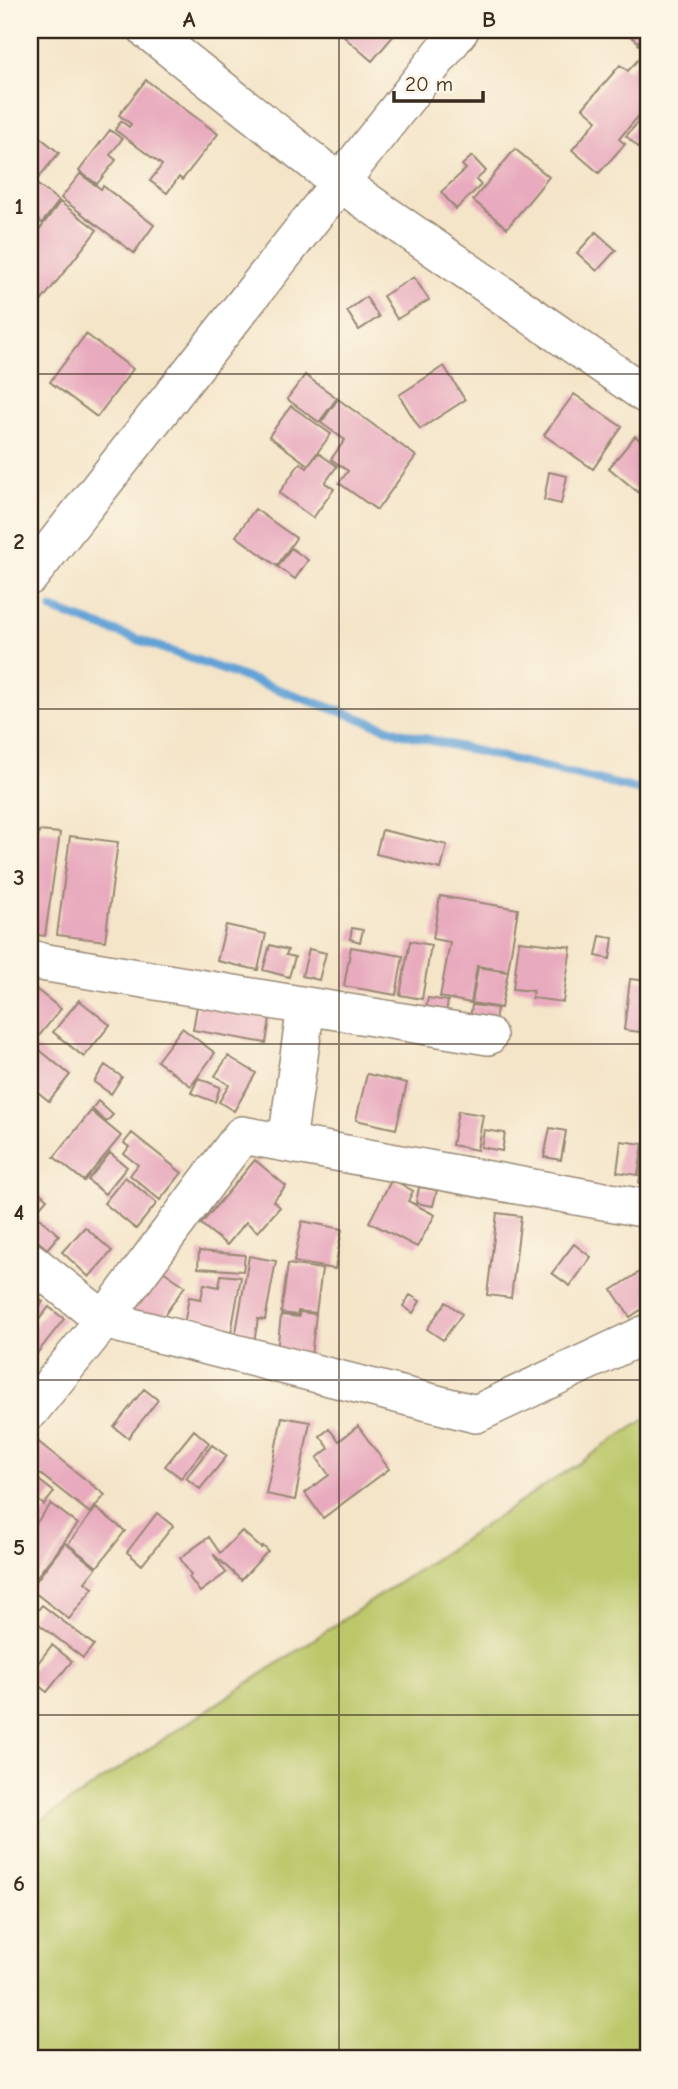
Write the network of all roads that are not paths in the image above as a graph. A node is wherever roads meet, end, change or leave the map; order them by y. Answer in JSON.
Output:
{"nodes":[{"id":1,"x":147,"y":30,"type":"edge"},
{"id":2,"x":460,"y":30,"type":"edge"},
{"id":3,"x":340,"y":183,"type":"junction"},
{"id":4,"x":648,"y":396,"type":"edge"},
{"id":5,"x":30,"y":576,"type":"edge"},
{"id":6,"x":30,"y":958,"type":"edge"},
{"id":7,"x":306,"y":1006,"type":"junction"},
{"id":8,"x":488,"y":1036,"type":"dead end"},
{"id":9,"x":287,"y":1142,"type":"junction"},
{"id":10,"x":648,"y":1209,"type":"edge"},
{"id":11,"x":30,"y":1261,"type":"edge"},
{"id":12,"x":104,"y":1320,"type":"junction"},
{"id":13,"x":648,"y":1333,"type":"edge"},
{"id":14,"x":30,"y":1411,"type":"edge"}],
"edges":[{"from":1,"to":3,"type":"street"},
{"from":2,"to":3,"type":"street"},
{"from":3,"to":4,"type":"street"},
{"from":3,"to":5,"type":"street"},
{"from":6,"to":7,"type":"street"},
{"from":7,"to":8,"type":"street"},
{"from":7,"to":9,"type":"street"},
{"from":9,"to":10,"type":"street"},
{"from":9,"to":12,"type":"street"},
{"from":11,"to":12,"type":"street"},
{"from":12,"to":13,"type":"street"},
{"from":12,"to":14,"type":"street"}]}
